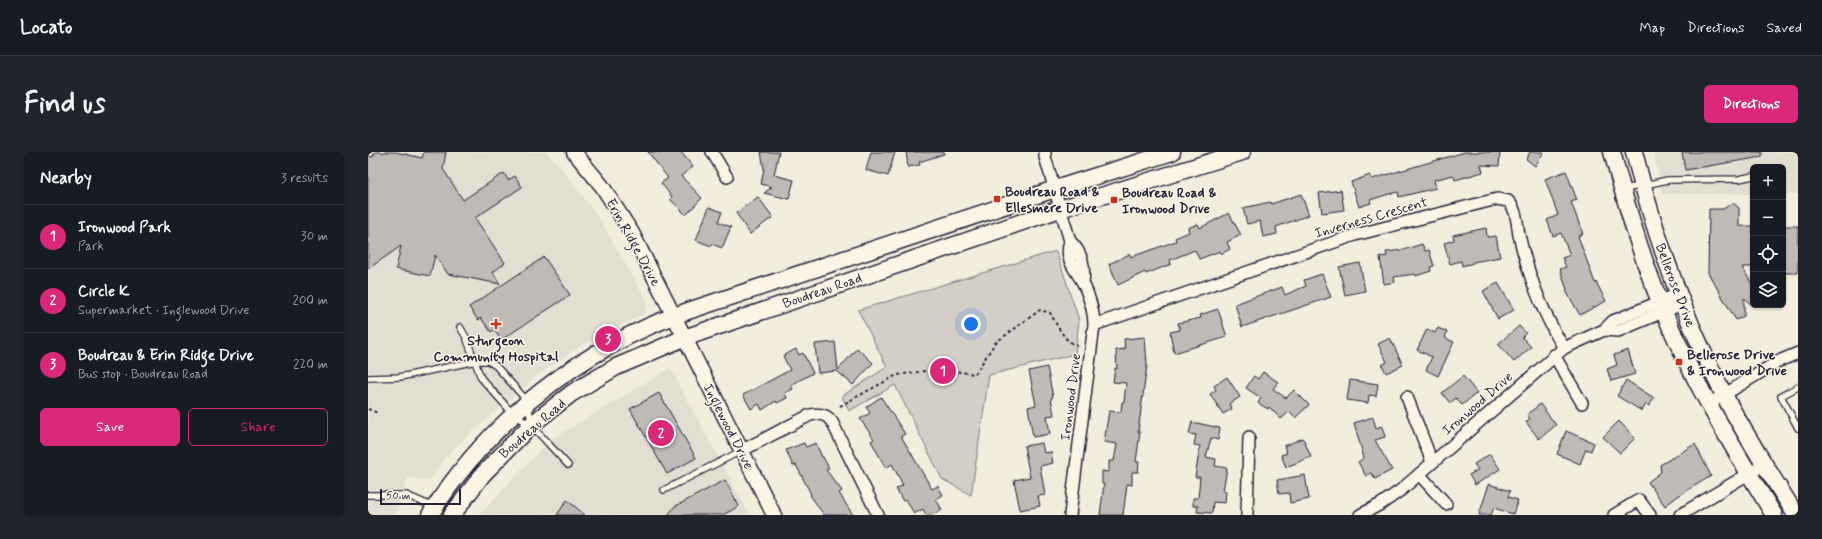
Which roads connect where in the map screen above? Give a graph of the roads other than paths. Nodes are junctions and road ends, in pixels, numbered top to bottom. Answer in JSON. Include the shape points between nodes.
{"nodes":[{"id":1,"x":574,"y":152,"type":"edge"},
{"id":2,"x":712,"y":152,"type":"edge"},
{"id":3,"x":1172,"y":152,"type":"edge"},
{"id":4,"x":1242,"y":152,"type":"edge"},
{"id":5,"x":1612,"y":152,"type":"edge"},
{"id":6,"x":1634,"y":152,"type":"edge"},
{"id":7,"x":1638,"y":152,"type":"edge"},
{"id":8,"x":1043,"y":154,"type":"edge"},
{"id":9,"x":727,"y":177,"type":"dead end"},
{"id":10,"x":1750,"y":177,"type":"edge"},
{"id":11,"x":1641,"y":181,"type":"junction"},
{"id":12,"x":1055,"y":189,"type":"junction"},
{"id":13,"x":1623,"y":190,"type":"junction"},
{"id":14,"x":1060,"y":209,"type":"junction"},
{"id":15,"x":1680,"y":299,"type":"junction"},
{"id":16,"x":1662,"y":306,"type":"junction"},
{"id":17,"x":673,"y":316,"type":"junction"},
{"id":18,"x":1094,"y":325,"type":"junction"},
{"id":19,"x":460,"y":327,"type":"dead end"},
{"id":20,"x":684,"y":338,"type":"junction"},
{"id":21,"x":1564,"y":348,"type":"junction"},
{"id":22,"x":1798,"y":353,"type":"edge"},
{"id":23,"x":1554,"y":356,"type":"junction"},
{"id":24,"x":476,"y":361,"type":"junction"},
{"id":25,"x":368,"y":378,"type":"edge"},
{"id":26,"x":1798,"y":387,"type":"edge"},
{"id":27,"x":1724,"y":394,"type":"junction"},
{"id":28,"x":1407,"y":398,"type":"dead end"},
{"id":29,"x":528,"y":402,"type":"junction"},
{"id":30,"x":1582,"y":403,"type":"dead end"},
{"id":31,"x":1709,"y":404,"type":"junction"},
{"id":32,"x":514,"y":415,"type":"junction"},
{"id":33,"x":531,"y":425,"type":"junction"},
{"id":34,"x":1798,"y":428,"type":"edge"},
{"id":35,"x":1249,"y":437,"type":"dead end"},
{"id":36,"x":741,"y":451,"type":"junction"},
{"id":37,"x":1432,"y":462,"type":"junction"},
{"id":38,"x":1765,"y":464,"type":"junction"},
{"id":39,"x":568,"y":465,"type":"dead end"},
{"id":40,"x":1419,"y":474,"type":"junction"},
{"id":41,"x":1749,"y":474,"type":"junction"},
{"id":42,"x":664,"y":490,"type":"dead end"},
{"id":43,"x":368,"y":495,"type":"edge"},
{"id":44,"x":1446,"y":504,"type":"dead end"},
{"id":45,"x":432,"y":511,"type":"edge"},
{"id":46,"x":452,"y":515,"type":"edge"},
{"id":47,"x":774,"y":515,"type":"edge"},
{"id":48,"x":878,"y":515,"type":"edge"},
{"id":49,"x":1070,"y":515,"type":"edge"},
{"id":50,"x":1247,"y":515,"type":"edge"},
{"id":51,"x":1360,"y":515,"type":"edge"},
{"id":52,"x":1614,"y":515,"type":"edge"},
{"id":53,"x":1650,"y":515,"type":"edge"},
{"id":54,"x":1680,"y":515,"type":"edge"},
{"id":55,"x":1774,"y":515,"type":"edge"},
{"id":56,"x":1796,"y":515,"type":"edge"}],
"edges":[{"from":1,"to":17,"type":"street","name":"Erin Ridge Drive","via":[[602,186],[628,228]]},
{"from":2,"to":9,"type":"street"},
{"from":3,"to":12,"type":"main road","name":"Boudreau Road"},
{"from":4,"to":14,"type":"main road","name":"Boudreau Road"},
{"from":5,"to":13,"type":"main road","name":"Bellerose Drive"},
{"from":6,"to":11,"type":"main road","name":"Bellerose Drive"},
{"from":7,"to":11,"type":"main road"},
{"from":8,"to":12,"type":"street","name":"Ironwood Drive"},
{"from":10,"to":11,"type":"lane"},
{"from":11,"to":13,"type":"lane"},
{"from":11,"to":15,"type":"main road","name":"Bellerose Drive"},
{"from":12,"to":14,"type":"street","name":"Ironwood Drive"},
{"from":12,"to":17,"type":"main road","name":"Boudreau Road"},
{"from":13,"to":16,"type":"main road","name":"Bellerose Drive","via":[[1640,247]]},
{"from":14,"to":18,"type":"street","name":"Ironwood Drive","via":[[1070,241],[1067,250],[1074,271],[1083,283]]},
{"from":14,"to":20,"type":"main road","name":"Boudreau Road"},
{"from":15,"to":16,"type":"street","name":"Ironwood Drive"},
{"from":15,"to":27,"type":"main road","name":"Bellerose Drive"},
{"from":16,"to":21,"type":"street","name":"Ironwood Drive","via":[[1613,321],[1604,330]]},
{"from":16,"to":31,"type":"main road","name":"Bellerose Drive"},
{"from":17,"to":20,"type":"street","name":"Erin Ridge Drive"},
{"from":17,"to":29,"type":"main road","name":"Boudreau Road","via":[[593,356]]},
{"from":18,"to":21,"type":"street","name":"Inverness Crescent","via":[[1355,235],[1497,199],[1508,201],[1514,210],[1534,285],[1554,333]]},
{"from":18,"to":49,"type":"street","name":"Ironwood Drive"},
{"from":19,"to":24,"type":"lane"},
{"from":20,"to":33,"type":"main road","name":"Boudreau Road","via":[[616,367],[589,382]]},
{"from":20,"to":36,"type":"street","name":"Inglewood Drive"},
{"from":21,"to":23,"type":"street","name":"Ironwood Drive"},
{"from":22,"to":27,"type":"street","via":[[1779,361]]},
{"from":23,"to":30,"type":"street"},
{"from":23,"to":37,"type":"street","name":"Ironwood Drive"},
{"from":24,"to":25,"type":"lane","via":[[400,377]]},
{"from":24,"to":29,"type":"lane","via":[[492,363]]},
{"from":24,"to":32,"type":"lane","via":[[481,378]]},
{"from":26,"to":34,"type":"lane","via":[[1781,396]]},
{"from":27,"to":31,"type":"street"},
{"from":27,"to":38,"type":"main road","name":"Bellerose Drive"},
{"from":28,"to":37,"type":"street"},
{"from":29,"to":32,"type":"main road","name":"Boudreau Road"},
{"from":29,"to":33,"type":"lane"},
{"from":31,"to":41,"type":"main road","name":"Bellerose Drive"},
{"from":32,"to":33,"type":"lane"},
{"from":32,"to":45,"type":"main road","name":"Boudreau Road","via":[[458,474]]},
{"from":33,"to":39,"type":"lane"},
{"from":33,"to":46,"type":"main road","name":"Boudreau Road","via":[[482,474]]},
{"from":35,"to":50,"type":"street"},
{"from":36,"to":42,"type":"lane"},
{"from":36,"to":47,"type":"street","name":"Inglewood Drive"},
{"from":36,"to":48,"type":"street","via":[[810,415],[827,416]]},
{"from":37,"to":40,"type":"street","name":"Ironwood Drive"},
{"from":38,"to":41,"type":"street"},
{"from":38,"to":56,"type":"main road","name":"Bellerose Drive"},
{"from":40,"to":44,"type":"street"},
{"from":40,"to":51,"type":"street","name":"Ironwood Drive","via":[[1381,504]]},
{"from":41,"to":54,"type":"street"},
{"from":41,"to":55,"type":"main road","name":"Bellerose Drive"},
{"from":43,"to":45,"type":"lane","via":[[406,495]]},
{"from":52,"to":53,"type":"street","via":[[1639,500]]}]}
